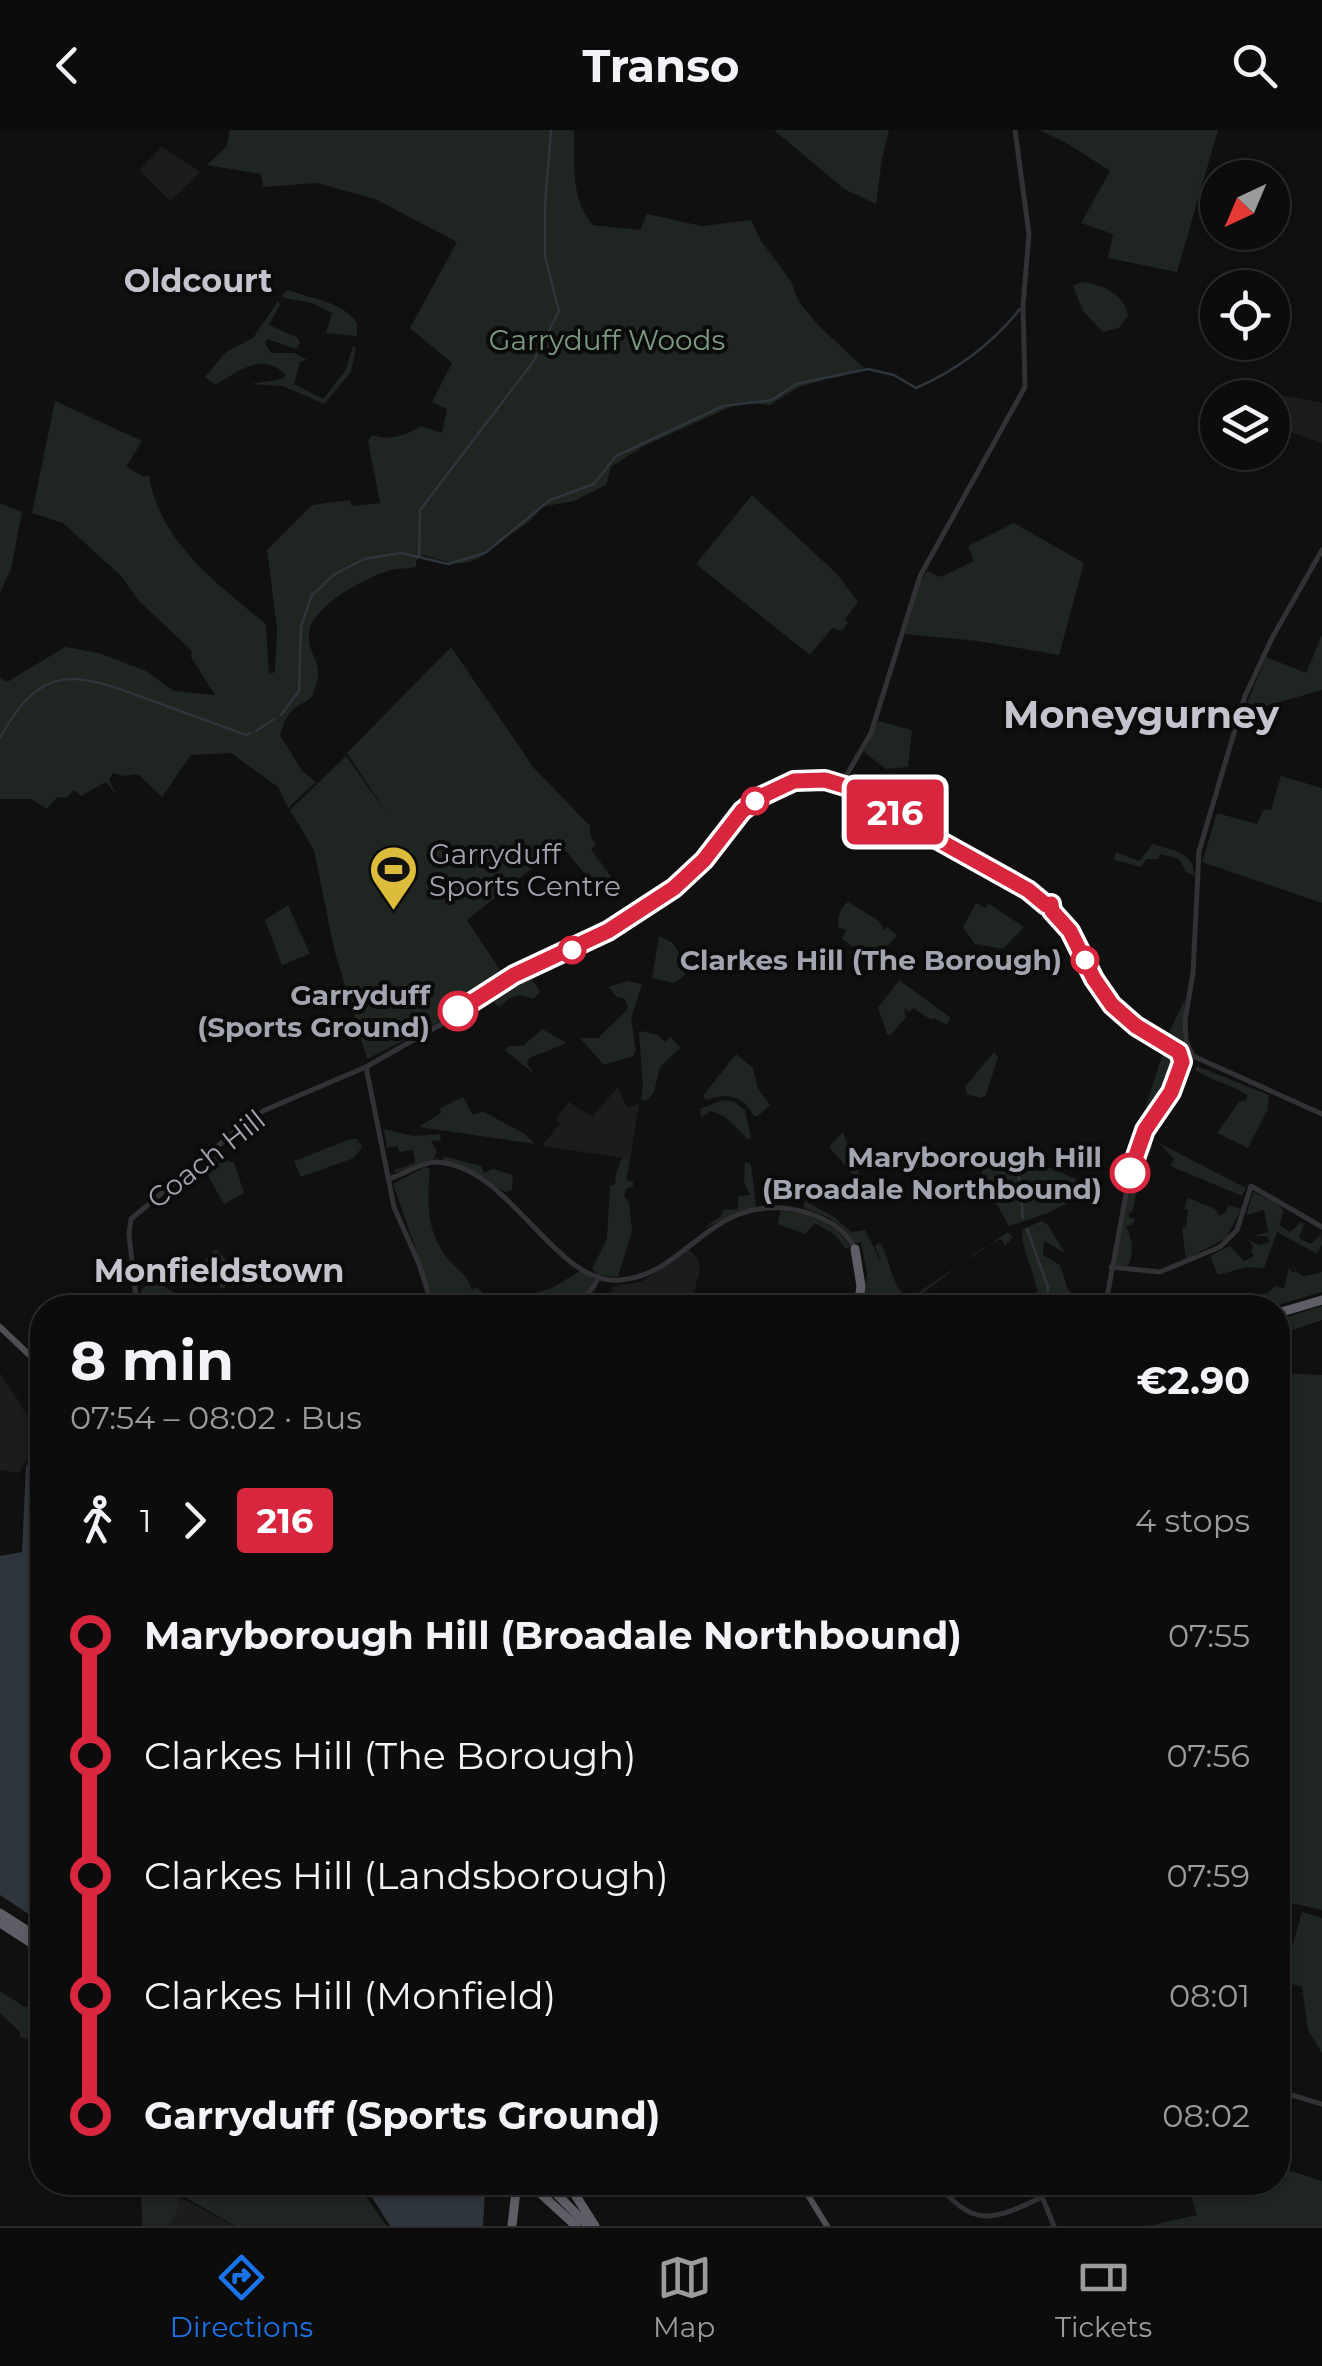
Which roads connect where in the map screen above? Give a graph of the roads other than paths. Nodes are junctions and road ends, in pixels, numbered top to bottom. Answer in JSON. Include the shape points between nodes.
{"nodes":[{"id":1,"x":1015,"y":130,"type":"edge"},
{"id":2,"x":1322,"y":550,"type":"edge"},
{"id":3,"x":842,"y":782,"type":"junction"},
{"id":4,"x":1188,"y":1048,"type":"junction"},
{"id":5,"x":1179,"y":1052,"type":"junction"},
{"id":6,"x":1193,"y":1056,"type":"junction"},
{"id":7,"x":1182,"y":1062,"type":"junction"},
{"id":8,"x":366,"y":1067,"type":"junction"},
{"id":9,"x":1322,"y":1114,"type":"edge"},
{"id":10,"x":388,"y":1179,"type":"junction"},
{"id":11,"x":1322,"y":1227,"type":"edge"},
{"id":12,"x":855,"y":1249,"type":"joint"},
{"id":13,"x":1111,"y":1267,"type":"junction"},
{"id":14,"x":598,"y":1278,"type":"junction"},
{"id":15,"x":136,"y":1295,"type":"edge"},
{"id":16,"x":429,"y":1295,"type":"edge"},
{"id":17,"x":589,"y":1295,"type":"edge"},
{"id":18,"x":860,"y":1295,"type":"edge"},
{"id":19,"x":1107,"y":1295,"type":"edge"},
{"id":20,"x":1322,"y":1300,"type":"edge"},
{"id":21,"x":1290,"y":1309,"type":"edge"},
{"id":22,"x":0,"y":1326,"type":"edge"},
{"id":23,"x":30,"y":1355,"type":"edge"},
{"id":24,"x":0,"y":1913,"type":"edge"},
{"id":25,"x":0,"y":1923,"type":"edge"},
{"id":26,"x":30,"y":1932,"type":"edge"},
{"id":27,"x":30,"y":1942,"type":"edge"},
{"id":28,"x":1290,"y":2095,"type":"edge"},
{"id":29,"x":1322,"y":2104,"type":"edge"},
{"id":30,"x":520,"y":2195,"type":"edge"},
{"id":31,"x":541,"y":2195,"type":"edge"},
{"id":32,"x":560,"y":2195,"type":"edge"},
{"id":33,"x":575,"y":2195,"type":"edge"},
{"id":34,"x":808,"y":2195,"type":"edge"},
{"id":35,"x":943,"y":2195,"type":"edge"},
{"id":36,"x":1042,"y":2197,"type":"joint"},
{"id":37,"x":515,"y":2226,"type":"edge"},
{"id":38,"x":573,"y":2226,"type":"edge"},
{"id":39,"x":592,"y":2226,"type":"edge"},
{"id":40,"x":828,"y":2226,"type":"edge"},
{"id":41,"x":1054,"y":2226,"type":"edge"}],
"edges":[{"from":1,"to":3,"type":"street","via":[[1029,234],[1026,380],[920,576],[871,733]]},
{"from":2,"to":4,"type":"street","via":[[1245,696],[1200,851]]},
{"from":3,"to":5,"type":"street","via":[[1046,905],[1070,931],[1112,1005]]},
{"from":3,"to":8,"type":"street","via":[[794,781],[760,797],[674,888],[594,938],[504,981]]},
{"from":4,"to":5,"type":"street"},
{"from":4,"to":6,"type":"street"},
{"from":5,"to":7,"type":"street"},
{"from":6,"to":7,"type":"street"},
{"from":6,"to":9,"type":"street"},
{"from":7,"to":13,"type":"street","via":[[1142,1136]]},
{"from":8,"to":10,"type":"street"},
{"from":8,"to":15,"type":"street","name":"Coach Hill","via":[[258,1114],[134,1215],[129,1234]]},
{"from":10,"to":14,"type":"street","via":[[438,1162],[471,1173]]},
{"from":10,"to":16,"type":"street"},
{"from":11,"to":13,"type":"street","via":[[1251,1186],[1226,1242],[1160,1272]]},
{"from":12,"to":14,"type":"street","via":[[838,1226],[817,1216],[761,1210],[726,1220],[643,1275]]},
{"from":12,"to":18,"type":"highway"},
{"from":13,"to":19,"type":"street"},
{"from":14,"to":17,"type":"street"},
{"from":20,"to":21,"type":"highway"},
{"from":22,"to":23,"type":"main road"},
{"from":24,"to":26,"type":"highway"},
{"from":25,"to":27,"type":"highway"},
{"from":28,"to":29,"type":"street"},
{"from":30,"to":37,"type":"highway"},
{"from":31,"to":38,"type":"highway"},
{"from":32,"to":39,"type":"highway"},
{"from":33,"to":39,"type":"highway"},
{"from":34,"to":40,"type":"main road"},
{"from":35,"to":36,"type":"street","via":[[952,2210],[979,2224]]},
{"from":36,"to":41,"type":"street"}]}
